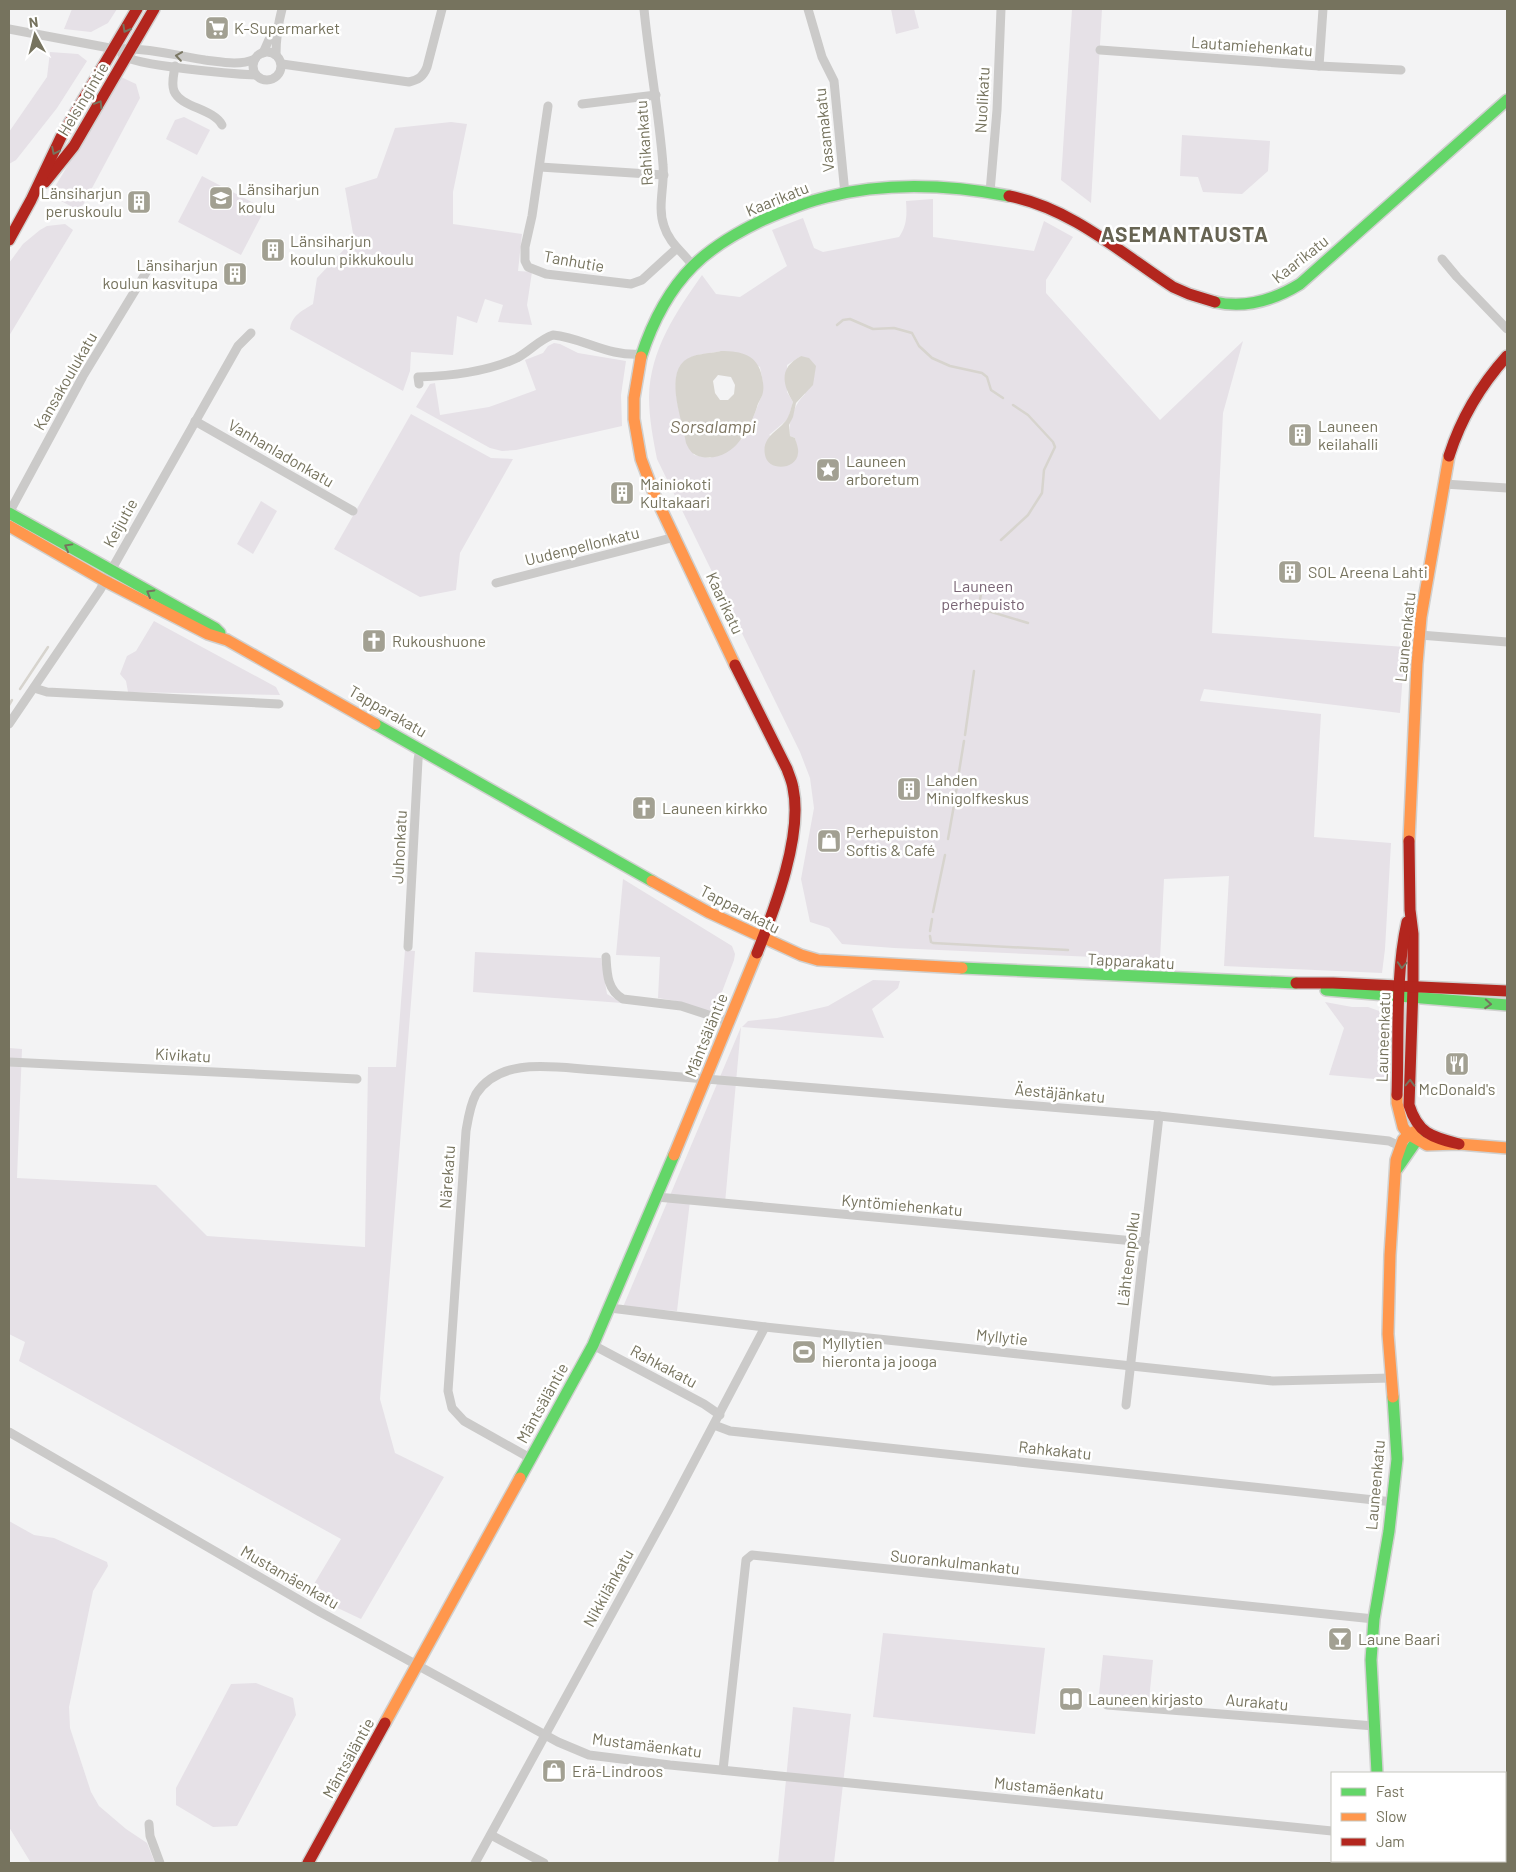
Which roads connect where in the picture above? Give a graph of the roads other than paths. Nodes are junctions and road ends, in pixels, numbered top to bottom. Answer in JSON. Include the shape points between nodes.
{"nodes":[{"id":1,"x":137,"y":9,"type":"edge"},
{"id":2,"x":154,"y":9,"type":"edge"},
{"id":3,"x":282,"y":9,"type":"edge"},
{"id":4,"x":442,"y":9,"type":"edge"},
{"id":5,"x":644,"y":9,"type":"edge"},
{"id":6,"x":808,"y":9,"type":"edge"},
{"id":7,"x":1001,"y":9,"type":"edge"},
{"id":8,"x":1323,"y":9,"type":"edge"},
{"id":9,"x":277,"y":27,"type":"junction"},
{"id":10,"x":9,"y":29,"type":"edge"},
{"id":11,"x":132,"y":48,"type":"junction"},
{"id":12,"x":115,"y":49,"type":"junction"},
{"id":13,"x":1100,"y":50,"type":"dead end"},
{"id":14,"x":263,"y":53,"type":"junction"},
{"id":15,"x":276,"y":55,"type":"junction"},
{"id":16,"x":126,"y":59,"type":"junction"},
{"id":17,"x":255,"y":59,"type":"junction"},
{"id":18,"x":282,"y":64,"type":"junction"},
{"id":19,"x":175,"y":66,"type":"junction"},
{"id":20,"x":1319,"y":66,"type":"junction"},
{"id":21,"x":1401,"y":70,"type":"dead end"},
{"id":22,"x":256,"y":75,"type":"junction"},
{"id":23,"x":656,"y":95,"type":"junction"},
{"id":24,"x":1507,"y":100,"type":"edge"},
{"id":25,"x":582,"y":104,"type":"dead end"},
{"id":26,"x":548,"y":106,"type":"dead end"},
{"id":27,"x":222,"y":125,"type":"dead end"},
{"id":28,"x":540,"y":167,"type":"junction"},
{"id":29,"x":664,"y":175,"type":"junction"},
{"id":30,"x":990,"y":192,"type":"junction"},
{"id":31,"x":845,"y":194,"type":"junction"},
{"id":32,"x":31,"y":200,"type":"junction"},
{"id":33,"x":9,"y":240,"type":"edge"},
{"id":34,"x":676,"y":249,"type":"junction"},
{"id":35,"x":1442,"y":259,"type":"dead end"},
{"id":36,"x":150,"y":266,"type":"dead end"},
{"id":37,"x":693,"y":266,"type":"junction"},
{"id":38,"x":1507,"y":329,"type":"edge"},
{"id":39,"x":251,"y":333,"type":"dead end"},
{"id":40,"x":642,"y":354,"type":"junction"},
{"id":41,"x":1507,"y":356,"type":"edge"},
{"id":42,"x":419,"y":384,"type":"dead end"},
{"id":43,"x":195,"y":421,"type":"junction"},
{"id":44,"x":1444,"y":484,"type":"junction"},
{"id":45,"x":1507,"y":488,"type":"edge"},
{"id":46,"x":353,"y":511,"type":"dead end"},
{"id":47,"x":9,"y":513,"type":"edge"},
{"id":48,"x":9,"y":526,"type":"edge"},
{"id":49,"x":675,"y":537,"type":"junction"},
{"id":50,"x":108,"y":576,"type":"junction"},
{"id":51,"x":496,"y":583,"type":"dead end"},
{"id":52,"x":1420,"y":636,"type":"junction"},
{"id":53,"x":1507,"y":642,"type":"edge"},
{"id":54,"x":34,"y":688,"type":"junction"},
{"id":55,"x":279,"y":704,"type":"dead end"},
{"id":56,"x":9,"y":724,"type":"edge"},
{"id":57,"x":420,"y":749,"type":"junction"},
{"id":58,"x":1410,"y":910,"type":"junction"},
{"id":59,"x":763,"y":939,"type":"junction"},
{"id":60,"x":408,"y":947,"type":"dead end"},
{"id":61,"x":606,"y":957,"type":"dead end"},
{"id":62,"x":1400,"y":991,"type":"junction"},
{"id":63,"x":1507,"y":991,"type":"edge"},
{"id":64,"x":1413,"y":992,"type":"junction"},
{"id":65,"x":1507,"y":1005,"type":"edge"},
{"id":66,"x":730,"y":1022,"type":"junction"},
{"id":67,"x":9,"y":1062,"type":"edge"},
{"id":68,"x":357,"y":1079,"type":"dead end"},
{"id":69,"x":706,"y":1080,"type":"junction"},
{"id":70,"x":1159,"y":1116,"type":"junction"},
{"id":71,"x":1415,"y":1134,"type":"junction"},
{"id":72,"x":1405,"y":1148,"type":"junction"},
{"id":73,"x":1507,"y":1148,"type":"edge"},
{"id":74,"x":657,"y":1197,"type":"junction"},
{"id":75,"x":1145,"y":1242,"type":"junction"},
{"id":76,"x":610,"y":1308,"type":"junction"},
{"id":77,"x":765,"y":1327,"type":"junction"},
{"id":78,"x":593,"y":1346,"type":"junction"},
{"id":79,"x":1130,"y":1366,"type":"junction"},
{"id":80,"x":1391,"y":1378,"type":"junction"},
{"id":81,"x":1126,"y":1405,"type":"dead end"},
{"id":82,"x":720,"y":1415,"type":"junction"},
{"id":83,"x":714,"y":1425,"type":"junction"},
{"id":84,"x":9,"y":1432,"type":"edge"},
{"id":85,"x":530,"y":1458,"type":"junction"},
{"id":86,"x":1392,"y":1502,"type":"junction"},
{"id":87,"x":1374,"y":1619,"type":"junction"},
{"id":88,"x":418,"y":1665,"type":"junction"},
{"id":89,"x":1107,"y":1705,"type":"dead end"},
{"id":90,"x":1374,"y":1726,"type":"junction"},
{"id":91,"x":545,"y":1735,"type":"junction"},
{"id":92,"x":723,"y":1770,"type":"junction"},
{"id":93,"x":1377,"y":1772,"type":"edge"},
{"id":94,"x":148,"y":1824,"type":"dead end"},
{"id":95,"x":1331,"y":1831,"type":"edge"},
{"id":96,"x":491,"y":1835,"type":"junction"},
{"id":97,"x":160,"y":1863,"type":"edge"},
{"id":98,"x":308,"y":1863,"type":"edge"},
{"id":99,"x":476,"y":1863,"type":"edge"},
{"id":100,"x":544,"y":1863,"type":"edge"}],
"edges":[{"from":1,"to":12,"type":"street","name":"Helsingintie","one_way":true},
{"from":2,"to":11,"type":"street","name":"Helsingintie"},
{"from":3,"to":9,"type":"street"},
{"from":4,"to":18,"type":"street","via":[[426,71],[417,80],[409,82]]},
{"from":5,"to":23,"type":"street","name":"Rahikankatu"},
{"from":6,"to":31,"type":"street","name":"Vasamakatu","via":[[822,57],[834,82]]},
{"from":7,"to":30,"type":"street","name":"Nuolikatu"},
{"from":8,"to":20,"type":"street"},
{"from":9,"to":14,"type":"street"},
{"from":9,"to":15,"type":"street"},
{"from":10,"to":12,"type":"street"},
{"from":11,"to":12,"type":"street"},
{"from":11,"to":16,"type":"street","name":"Helsingintie"},
{"from":17,"to":11,"type":"street","one_way":true,"via":[[227,63]]},
{"from":12,"to":16,"type":"street"},
{"from":12,"to":32,"type":"street","name":"Helsingintie","one_way":true,"via":[[61,137]]},
{"from":13,"to":20,"type":"street","name":"Lautamiehenkatu"},
{"from":14,"to":15,"type":"street"},
{"from":14,"to":17,"type":"street"},
{"from":15,"to":18,"type":"street"},
{"from":16,"to":19,"type":"street"},
{"from":32,"to":16,"type":"street","name":"Helsingintie","one_way":true,"via":[[74,146]]},
{"from":17,"to":22,"type":"street"},
{"from":18,"to":22,"type":"street","via":[[280,74],[271,80]]},
{"from":19,"to":22,"type":"street"},
{"from":19,"to":27,"type":"street","via":[[174,91]]},
{"from":20,"to":21,"type":"street","name":"Lautamiehenkatu"},
{"from":23,"to":25,"type":"street"},
{"from":23,"to":29,"type":"street","name":"Rahikankatu"},
{"from":24,"to":30,"type":"street","name":"Kaarikatu","via":[[1300,284],[1279,296],[1255,303],[1218,304],[1186,294],[1072,218],[1045,206]]},
{"from":26,"to":28,"type":"street","name":"Tanhutie"},
{"from":28,"to":29,"type":"street"},
{"from":28,"to":34,"type":"street","name":"Tanhutie","via":[[525,247],[528,267],[546,274],[631,284],[642,280]]},
{"from":29,"to":34,"type":"street","name":"Rahikankatu","via":[[663,225]]},
{"from":30,"to":31,"type":"street","name":"Kaarikatu","via":[[922,188]]},
{"from":31,"to":37,"type":"street","name":"Kaarikatu","via":[[789,209],[750,227]]},
{"from":32,"to":33,"type":"street","name":"Helsingintie"},
{"from":34,"to":37,"type":"street","name":"Rahikankatu"},
{"from":35,"to":38,"type":"street"},
{"from":36,"to":47,"type":"street","name":"Kansakoulukatu","via":[[83,376]]},
{"from":37,"to":40,"type":"street","name":"Kaarikatu","via":[[668,297]]},
{"from":39,"to":43,"type":"street","name":"Keijutie","via":[[238,346]]},
{"from":40,"to":42,"type":"street","via":[[610,351],[553,335],[500,365],[445,376],[418,377]]},
{"from":40,"to":49,"type":"street","name":"Kaarikatu","via":[[634,392],[636,435],[646,478]]},
{"from":41,"to":44,"type":"street","name":"Launeenkatu","via":[[1490,374],[1463,417],[1454,438]]},
{"from":43,"to":46,"type":"street","name":"Vanhanladonkatu"},
{"from":43,"to":50,"type":"street","name":"Keijutie"},
{"from":44,"to":45,"type":"street"},
{"from":44,"to":52,"type":"street","name":"Launeenkatu"},
{"from":50,"to":47,"type":"street","name":"Tapparakatu","one_way":true},
{"from":48,"to":50,"type":"street","name":"Tapparakatu"},
{"from":49,"to":51,"type":"street","name":"Uudenpellonkatu"},
{"from":49,"to":59,"type":"street","name":"Kaarikatu","via":[[793,787],[794,836]]},
{"from":50,"to":54,"type":"street","name":"Keijutie"},
{"from":50,"to":57,"type":"street","name":"Tapparakatu"},
{"from":52,"to":53,"type":"street"},
{"from":52,"to":58,"type":"street","name":"Launeenkatu","via":[[1409,832]]},
{"from":54,"to":55,"type":"street","via":[[47,692]]},
{"from":54,"to":56,"type":"street","name":"Keijutie"},
{"from":57,"to":59,"type":"street","name":"Tapparakatu","via":[[604,855]]},
{"from":57,"to":60,"type":"street","name":"Juhonkatu"},
{"from":58,"to":62,"type":"street","name":"Launeenkatu","one_way":true,"via":[[1404,935]]},
{"from":58,"to":64,"type":"street","name":"Launeenkatu"},
{"from":59,"to":62,"type":"street","name":"Tapparakatu","via":[[818,960],[1333,983]]},
{"from":59,"to":66,"type":"street","name":"Mäntsäläntie"},
{"from":61,"to":66,"type":"street","via":[[611,989],[623,999],[682,1006]]},
{"from":62,"to":64,"type":"street","name":"Tapparakatu"},
{"from":62,"to":71,"type":"street","name":"Launeenkatu","via":[[1397,1103],[1401,1123]]},
{"from":63,"to":64,"type":"street"},
{"from":64,"to":65,"type":"street","one_way":true},
{"from":71,"to":64,"type":"street","name":"Launeenkatu","one_way":true,"via":[[1409,1105]]},
{"from":66,"to":69,"type":"street","name":"Mäntsäläntie"},
{"from":67,"to":68,"type":"street","name":"Kivikatu"},
{"from":69,"to":70,"type":"street","name":"Äestäjänkatu"},
{"from":69,"to":74,"type":"street","name":"Mäntsäläntie"},
{"from":69,"to":85,"type":"street","name":"Närekatu","via":[[526,1067],[503,1072],[476,1094],[466,1131],[447,1381],[449,1400],[464,1421]]},
{"from":70,"to":72,"type":"street","name":"Äestäjänkatu","via":[[1389,1141]]},
{"from":70,"to":75,"type":"street","name":"Lähteenpolku"},
{"from":71,"to":72,"type":"street","name":"Launeenkatu"},
{"from":71,"to":73,"type":"street","via":[[1459,1144]]},
{"from":72,"to":80,"type":"street","name":"Launeenkatu","via":[[1396,1160],[1388,1334]]},
{"from":74,"to":75,"type":"street","name":"Kyntömiehenkatu"},
{"from":74,"to":76,"type":"street","name":"Mäntsäläntie"},
{"from":75,"to":79,"type":"street","name":"Lähteenpolku"},
{"from":76,"to":77,"type":"street","name":"Myllytie"},
{"from":76,"to":78,"type":"street","name":"Mäntsäläntie"},
{"from":77,"to":79,"type":"street","name":"Myllytie"},
{"from":77,"to":82,"type":"street","name":"Nikkilänkatu"},
{"from":78,"to":82,"type":"street","name":"Rahkakatu"},
{"from":78,"to":85,"type":"street","name":"Mäntsäläntie"},
{"from":79,"to":80,"type":"street","name":"Myllytie","via":[[1273,1381]]},
{"from":79,"to":81,"type":"street","name":"Lähteenpolku"},
{"from":80,"to":86,"type":"street","name":"Launeenkatu","via":[[1396,1459]]},
{"from":82,"to":83,"type":"street","name":"Nikkilänkatu"},
{"from":83,"to":86,"type":"street","name":"Rahkakatu","via":[[730,1431]]},
{"from":83,"to":91,"type":"street","name":"Nikkilänkatu"},
{"from":84,"to":88,"type":"street","name":"Mustamäenkatu"},
{"from":85,"to":88,"type":"street","name":"Mäntsäläntie"},
{"from":86,"to":87,"type":"street","name":"Launeenkatu"},
{"from":87,"to":90,"type":"street","name":"Launeenkatu","via":[[1371,1660]]},
{"from":87,"to":92,"type":"street","name":"Suorankulmankatu","via":[[752,1555],[746,1560]]},
{"from":88,"to":91,"type":"street","name":"Mustamäenkatu"},
{"from":88,"to":98,"type":"street","name":"Mäntsäläntie"},
{"from":89,"to":90,"type":"street","name":"Aurakatu"},
{"from":90,"to":93,"type":"street","name":"Launeenkatu"},
{"from":91,"to":92,"type":"street","name":"Mustamäenkatu","via":[[589,1755]]},
{"from":91,"to":96,"type":"street","name":"Nikkilänkatu"},
{"from":92,"to":95,"type":"street","name":"Mustamäenkatu"},
{"from":94,"to":97,"type":"street"},
{"from":96,"to":99,"type":"street","name":"Nikkilänkatu"},
{"from":96,"to":100,"type":"street"}]}
